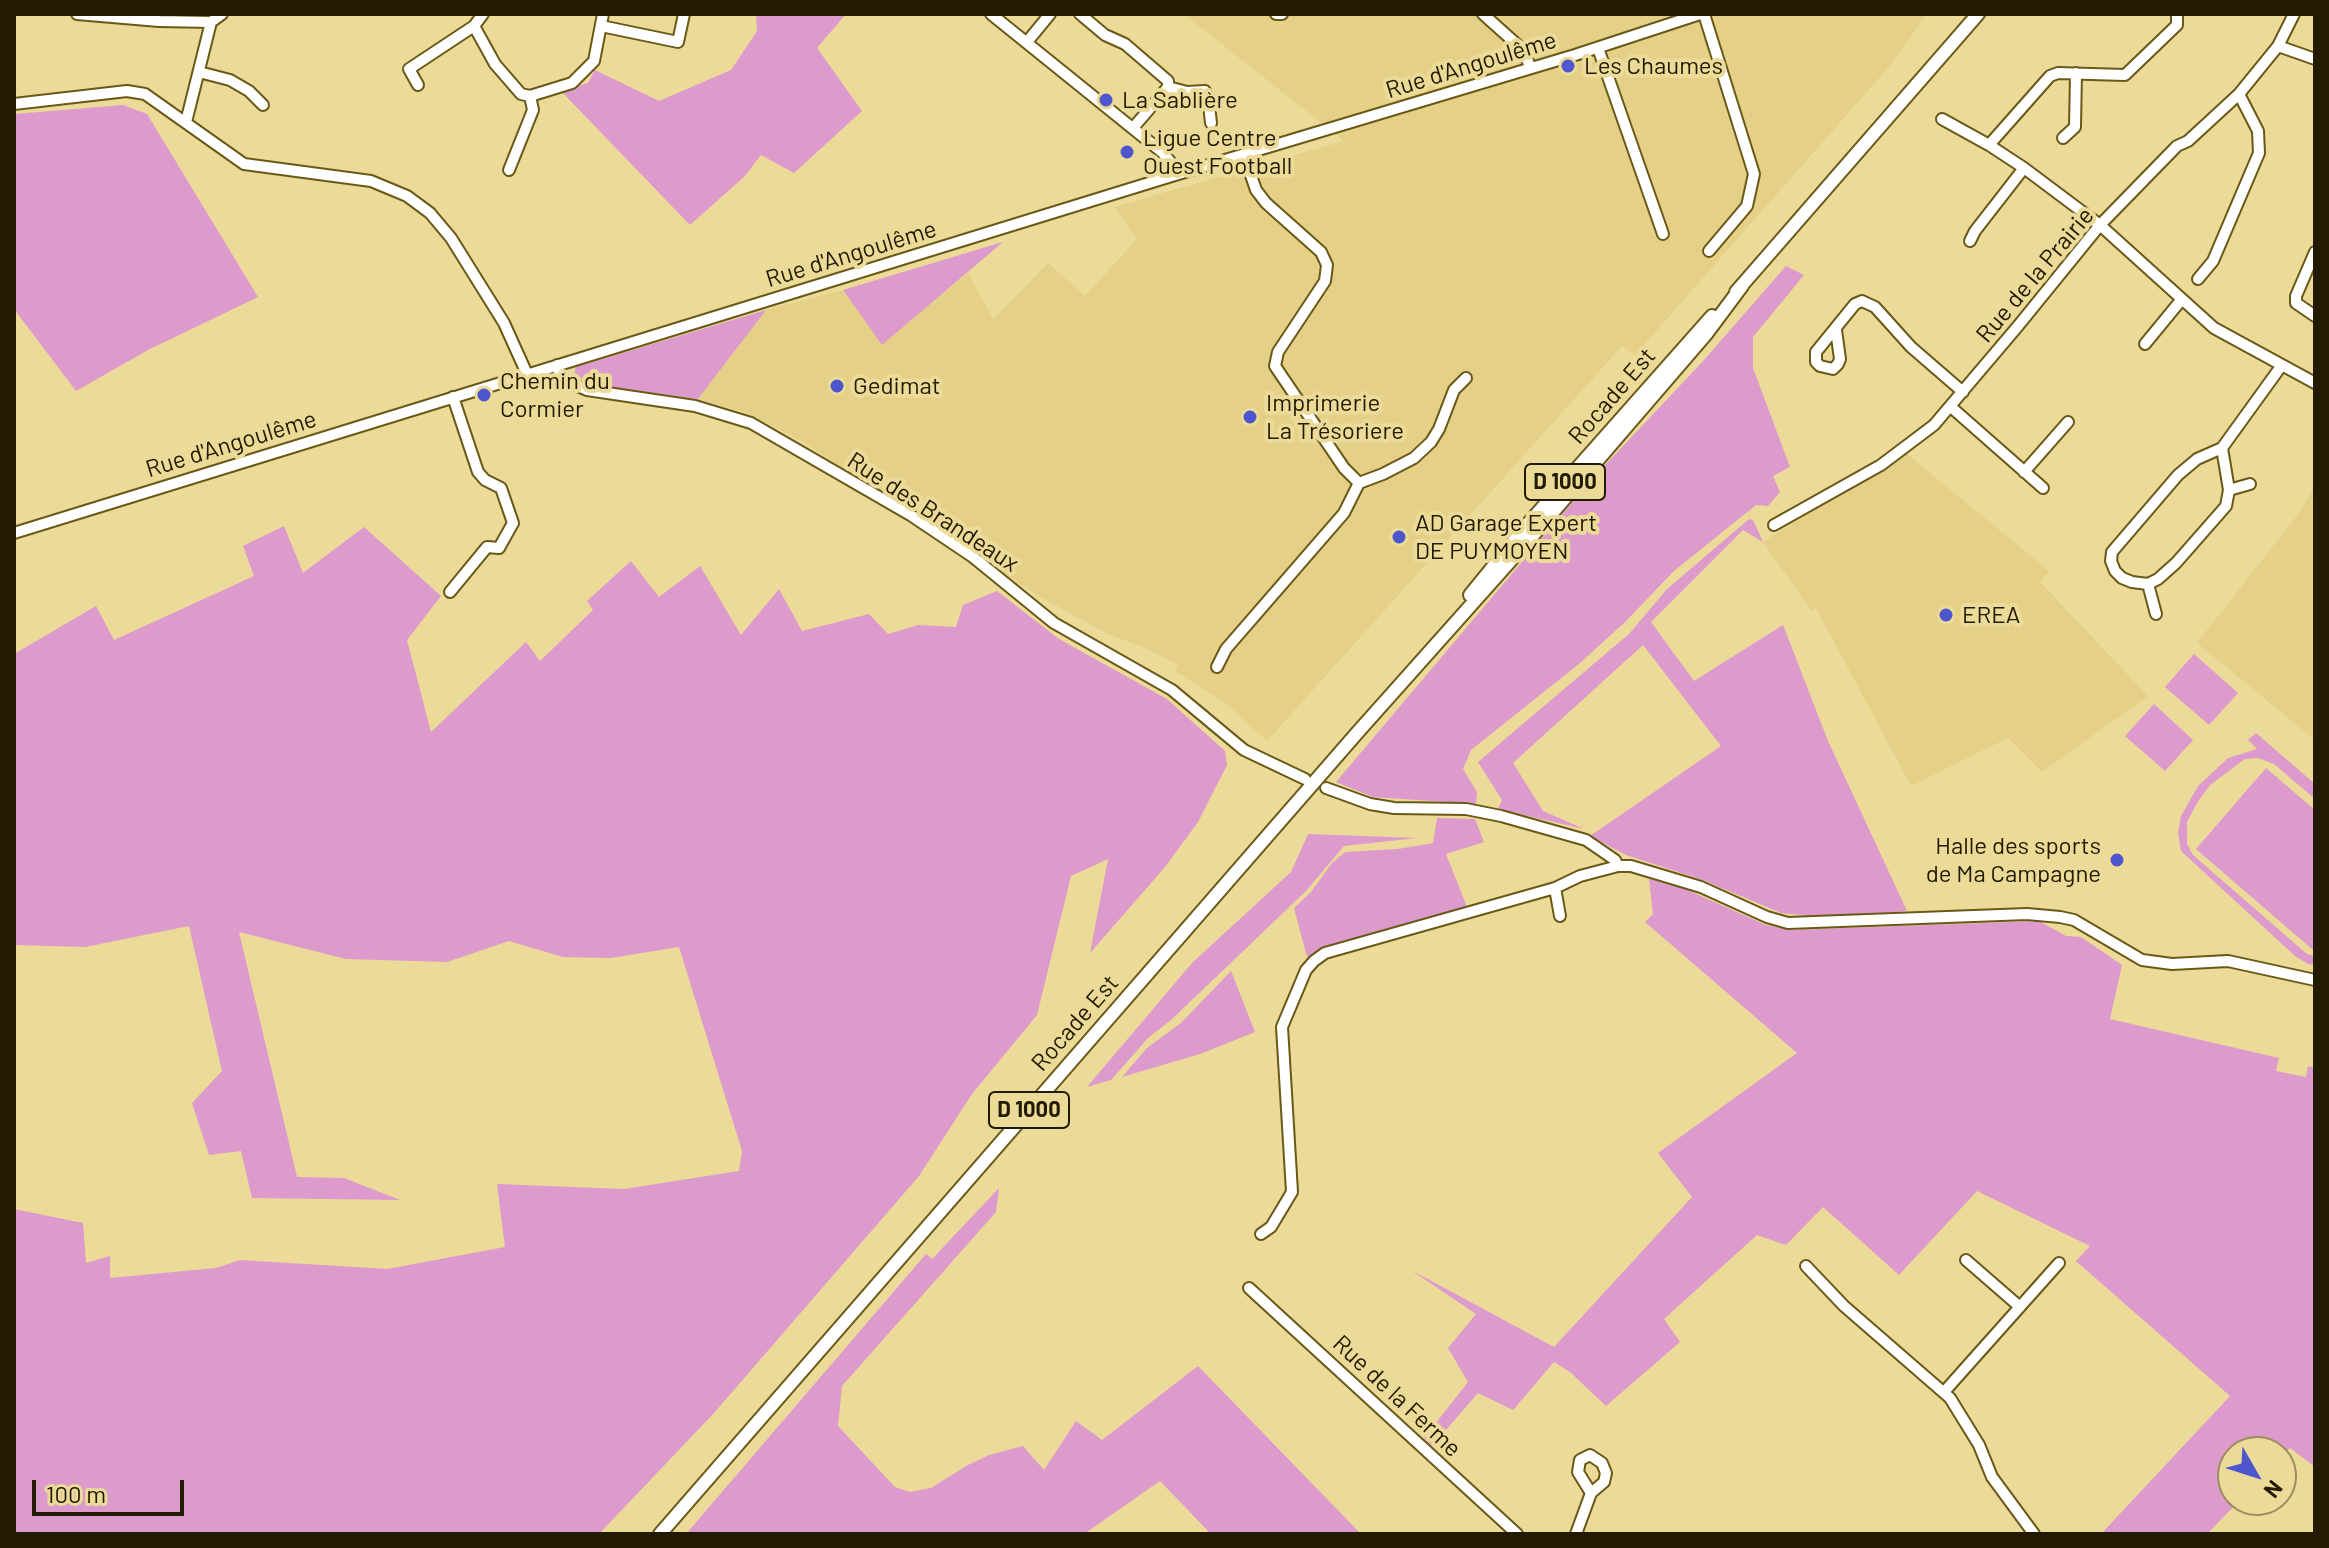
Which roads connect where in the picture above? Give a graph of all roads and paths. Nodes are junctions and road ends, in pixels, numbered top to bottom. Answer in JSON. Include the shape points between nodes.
{"nodes":[{"id":1,"x":77,"y":14,"type":"edge"},
{"id":2,"x":222,"y":14,"type":"edge"},
{"id":3,"x":483,"y":14,"type":"edge"},
{"id":4,"x":603,"y":14,"type":"edge"},
{"id":5,"x":684,"y":14,"type":"edge"},
{"id":6,"x":991,"y":14,"type":"edge"},
{"id":7,"x":1050,"y":14,"type":"edge"},
{"id":8,"x":1080,"y":14,"type":"edge"},
{"id":9,"x":1276,"y":14,"type":"edge"},
{"id":10,"x":1282,"y":14,"type":"edge"},
{"id":11,"x":1483,"y":14,"type":"edge"},
{"id":12,"x":1702,"y":14,"type":"edge"},
{"id":13,"x":1978,"y":14,"type":"edge"},
{"id":14,"x":2177,"y":14,"type":"edge"},
{"id":15,"x":2294,"y":14,"type":"edge"},
{"id":16,"x":191,"y":17,"type":"edge"},
{"id":17,"x":211,"y":22,"type":"junction"},
{"id":18,"x":474,"y":26,"type":"junction"},
{"id":19,"x":601,"y":26,"type":"junction"},
{"id":20,"x":1027,"y":42,"type":"junction"},
{"id":21,"x":2278,"y":46,"type":"junction"},
{"id":22,"x":1598,"y":48,"type":"junction"},
{"id":23,"x":2315,"y":59,"type":"edge"},
{"id":24,"x":1531,"y":68,"type":"junction"},
{"id":25,"x":199,"y":72,"type":"junction"},
{"id":26,"x":2076,"y":73,"type":"junction"},
{"id":27,"x":418,"y":85,"type":"dead end"},
{"id":28,"x":1168,"y":87,"type":"junction"},
{"id":29,"x":2239,"y":94,"type":"junction"},
{"id":30,"x":530,"y":96,"type":"junction"},
{"id":31,"x":14,"y":104,"type":"edge"},
{"id":32,"x":263,"y":105,"type":"dead end"},
{"id":33,"x":1942,"y":119,"type":"dead end"},
{"id":34,"x":186,"y":122,"type":"junction"},
{"id":35,"x":1211,"y":123,"type":"dead end"},
{"id":36,"x":1133,"y":128,"type":"junction"},
{"id":37,"x":2063,"y":138,"type":"dead end"},
{"id":38,"x":1989,"y":145,"type":"junction"},
{"id":39,"x":1244,"y":155,"type":"junction"},
{"id":40,"x":2024,"y":168,"type":"junction"},
{"id":41,"x":509,"y":170,"type":"dead end"},
{"id":42,"x":1175,"y":175,"type":"junction"},
{"id":43,"x":2100,"y":225,"type":"junction"},
{"id":44,"x":1663,"y":234,"type":"dead end"},
{"id":45,"x":1970,"y":241,"type":"dead end"},
{"id":46,"x":1709,"y":251,"type":"dead end"},
{"id":47,"x":2315,"y":252,"type":"edge"},
{"id":48,"x":2198,"y":279,"type":"dead end"},
{"id":49,"x":2182,"y":299,"type":"junction"},
{"id":50,"x":2315,"y":316,"type":"edge"},
{"id":51,"x":1836,"y":330,"type":"dead end"},
{"id":52,"x":2145,"y":344,"type":"dead end"},
{"id":53,"x":557,"y":365,"type":"junction"},
{"id":54,"x":2282,"y":365,"type":"junction"},
{"id":55,"x":527,"y":374,"type":"junction"},
{"id":56,"x":1466,"y":378,"type":"dead end"},
{"id":57,"x":2315,"y":383,"type":"edge"},
{"id":58,"x":1963,"y":392,"type":"junction"},
{"id":59,"x":453,"y":397,"type":"junction"},
{"id":60,"x":1951,"y":407,"type":"junction"},
{"id":61,"x":2068,"y":422,"type":"dead end"},
{"id":62,"x":2222,"y":448,"type":"junction"},
{"id":63,"x":2024,"y":472,"type":"junction"},
{"id":64,"x":1359,"y":483,"type":"junction"},
{"id":65,"x":2250,"y":484,"type":"dead end"},
{"id":66,"x":2043,"y":488,"type":"dead end"},
{"id":67,"x":2229,"y":490,"type":"junction"},
{"id":68,"x":1774,"y":525,"type":"dead end"},
{"id":69,"x":14,"y":533,"type":"edge"},
{"id":70,"x":2148,"y":584,"type":"junction"},
{"id":71,"x":450,"y":592,"type":"dead end"},
{"id":72,"x":2156,"y":614,"type":"dead end"},
{"id":73,"x":1217,"y":667,"type":"dead end"},
{"id":74,"x":1305,"y":779,"type":"dead end"},
{"id":75,"x":1326,"y":788,"type":"dead end"},
{"id":76,"x":1618,"y":866,"type":"junction"},
{"id":77,"x":1555,"y":888,"type":"junction"},
{"id":78,"x":1560,"y":916,"type":"dead end"},
{"id":79,"x":2315,"y":980,"type":"edge"},
{"id":80,"x":1261,"y":1234,"type":"dead end"},
{"id":81,"x":1966,"y":1260,"type":"dead end"},
{"id":82,"x":2059,"y":1263,"type":"dead end"},
{"id":83,"x":1806,"y":1266,"type":"dead end"},
{"id":84,"x":1249,"y":1288,"type":"dead end"},
{"id":85,"x":2020,"y":1307,"type":"junction"},
{"id":86,"x":1944,"y":1392,"type":"junction"},
{"id":87,"x":1591,"y":1493,"type":"dead end"},
{"id":88,"x":660,"y":1534,"type":"edge"},
{"id":89,"x":1517,"y":1534,"type":"edge"},
{"id":90,"x":1576,"y":1534,"type":"edge"},
{"id":91,"x":2034,"y":1534,"type":"edge"}],
"edges":[{"from":1,"to":16,"type":"street","via":[[159,21]]},
{"from":2,"to":17,"type":"street"},
{"from":3,"to":18,"type":"street"},
{"from":4,"to":19,"type":"street"},
{"from":5,"to":19,"type":"street","via":[[678,42]]},
{"from":6,"to":20,"type":"street"},
{"from":7,"to":20,"type":"street"},
{"from":8,"to":28,"type":"street","via":[[1125,44],[1168,81]]},
{"from":9,"to":10,"type":"street"},
{"from":11,"to":24,"type":"street","via":[[1522,49]]},
{"from":12,"to":22,"type":"street","name":"Rue d'Angoulême"},
{"from":12,"to":46,"type":"street","via":[[1754,174],[1747,206]]},
{"from":13,"to":88,"type":"main road","name":"Rocade Est","number":"D 1000","via":[[1536,515],[1398,686]]},
{"from":14,"to":26,"type":"street","via":[[2177,25],[2125,75]]},
{"from":15,"to":21,"type":"street","name":"Rue de la Prairie"},
{"from":16,"to":17,"type":"street"},
{"from":17,"to":25,"type":"street"},
{"from":18,"to":27,"type":"street","via":[[409,69]]},
{"from":18,"to":30,"type":"street","via":[[495,64],[521,94]]},
{"from":19,"to":30,"type":"street","via":[[594,61],[572,83]]},
{"from":20,"to":36,"type":"street"},
{"from":21,"to":23,"type":"street"},
{"from":21,"to":29,"type":"street","name":"Rue de la Prairie"},
{"from":22,"to":24,"type":"street","name":"Rue d'Angoulême"},
{"from":22,"to":44,"type":"street"},
{"from":24,"to":39,"type":"street","name":"Rue d'Angoulême"},
{"from":25,"to":32,"type":"street","via":[[230,80]]},
{"from":25,"to":34,"type":"street"},
{"from":26,"to":37,"type":"street","via":[[2075,127]]},
{"from":26,"to":38,"type":"street","via":[[2050,76]]},
{"from":28,"to":35,"type":"street","via":[[1207,93]]},
{"from":28,"to":36,"type":"street"},
{"from":29,"to":43,"type":"street","name":"Rue de la Prairie","via":[[2177,146]]},
{"from":29,"to":48,"type":"street","via":[[2258,131],[2259,153],[2213,261]]},
{"from":30,"to":41,"type":"street","via":[[533,110]]},
{"from":31,"to":34,"type":"street","via":[[127,91],[145,94]]},
{"from":33,"to":38,"type":"street"},
{"from":34,"to":55,"type":"street","via":[[244,164],[371,181],[407,196],[451,238],[504,323]]},
{"from":36,"to":42,"type":"street","via":[[1162,152]]},
{"from":38,"to":40,"type":"street"},
{"from":39,"to":42,"type":"street","name":"Rue d'Angoulême"},
{"from":39,"to":64,"type":"street","via":[[1256,190],[1321,252],[1327,265],[1325,281],[1278,352],[1275,366]]},
{"from":40,"to":43,"type":"street"},
{"from":40,"to":45,"type":"street"},
{"from":42,"to":53,"type":"street","name":"Rue d'Angoulême"},
{"from":43,"to":49,"type":"street"},
{"from":43,"to":58,"type":"street","name":"Rue de la Prairie"},
{"from":47,"to":50,"type":"street","via":[[2296,296],[2296,303]]},
{"from":49,"to":52,"type":"street"},
{"from":49,"to":54,"type":"street","via":[[2214,328]]},
{"from":51,"to":58,"type":"street","via":[[1855,304],[1868,303]]},
{"from":53,"to":55,"type":"street","name":"Rue d'Angoulême"},
{"from":53,"to":74,"type":"street","name":"Rue des Brandeaux","via":[[561,379],[587,390],[695,406],[763,430],[943,536],[1054,623],[1172,690],[1244,750]]},
{"from":54,"to":57,"type":"street"},
{"from":54,"to":62,"type":"street"},
{"from":55,"to":59,"type":"street","name":"Rue d'Angoulême"},
{"from":56,"to":64,"type":"street","via":[[1454,390],[1439,429],[1423,450]]},
{"from":58,"to":60,"type":"street","name":"Rue de la Prairie"},
{"from":59,"to":69,"type":"street","name":"Rue d'Angoulême"},
{"from":59,"to":71,"type":"street","via":[[478,472],[501,488],[513,523],[499,548],[487,547]]},
{"from":60,"to":63,"type":"street"},
{"from":60,"to":68,"type":"street","name":"Rue de la Prairie","via":[[1881,465]]},
{"from":61,"to":63,"type":"street"},
{"from":62,"to":67,"type":"street"},
{"from":62,"to":70,"type":"street","via":[[2178,475],[2112,552],[2111,561],[2122,578]]},
{"from":63,"to":66,"type":"street"},
{"from":64,"to":73,"type":"street","via":[[1344,513],[1226,649]]},
{"from":65,"to":67,"type":"street"},
{"from":67,"to":70,"type":"street","via":[[2226,506],[2176,563]]},
{"from":70,"to":72,"type":"street"},
{"from":75,"to":76,"type":"street","via":[[1394,808],[1466,809],[1501,816],[1586,840]]},
{"from":76,"to":77,"type":"street"},
{"from":76,"to":79,"type":"street","via":[[1701,887],[1788,923],[2060,917],[2142,960],[2228,961]]},
{"from":77,"to":78,"type":"street"},
{"from":77,"to":80,"type":"street","via":[[1325,953],[1306,970],[1282,1027],[1292,1192]]},
{"from":81,"to":85,"type":"street"},
{"from":82,"to":85,"type":"street"},
{"from":83,"to":86,"type":"street"},
{"from":84,"to":89,"type":"street","name":"Rue de la Ferme"},
{"from":85,"to":86,"type":"street"},
{"from":86,"to":91,"type":"street","via":[[1979,1445],[1992,1477]]},
{"from":87,"to":90,"type":"street"}]}
